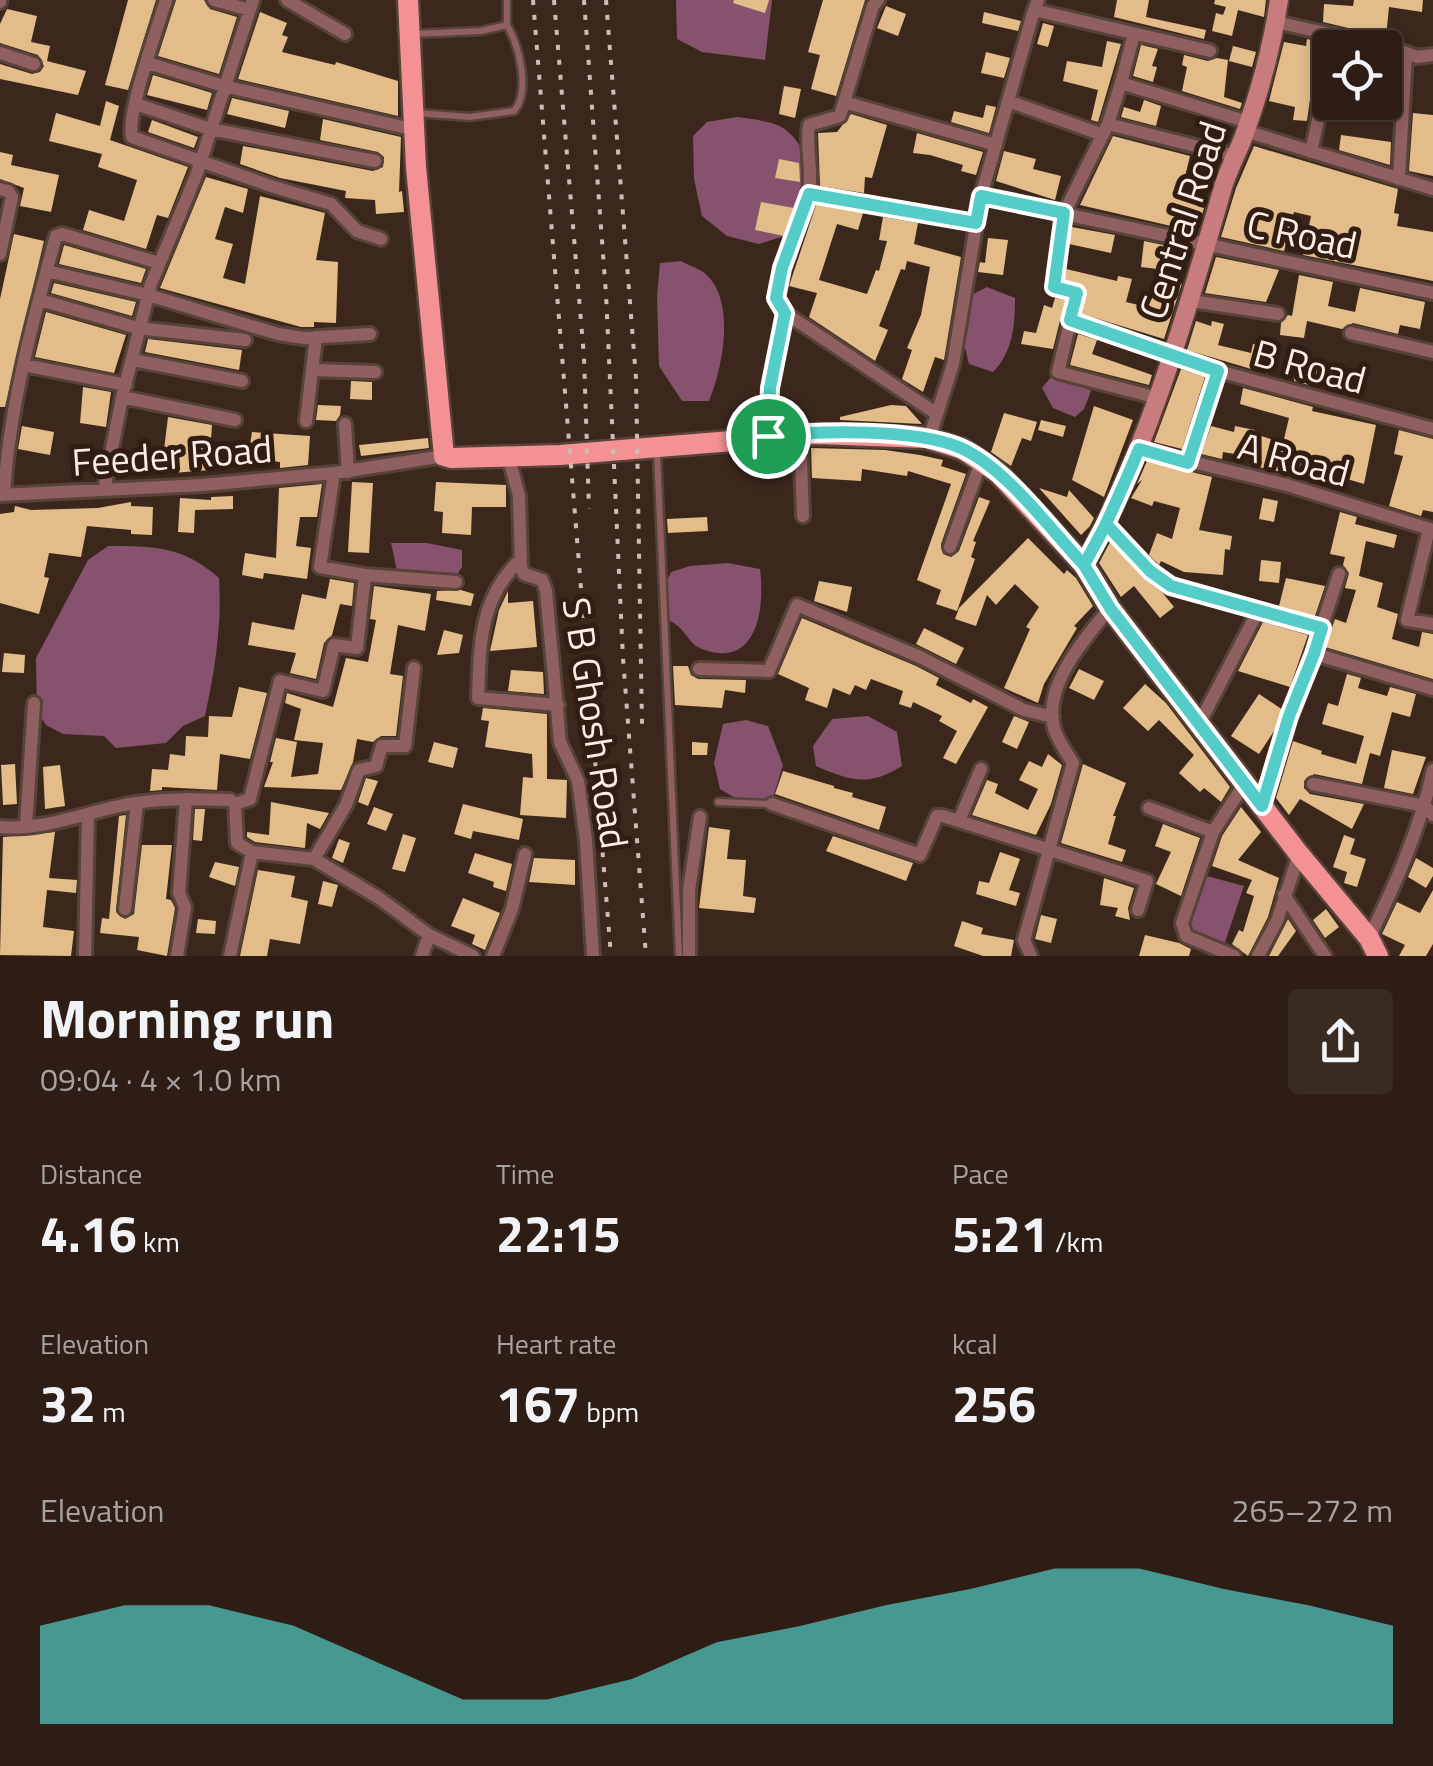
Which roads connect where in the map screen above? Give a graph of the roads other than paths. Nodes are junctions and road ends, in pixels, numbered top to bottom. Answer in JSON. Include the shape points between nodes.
{"nodes":[{"id":1,"x":166,"y":0,"type":"edge"},
{"id":2,"x":214,"y":0,"type":"edge"},
{"id":3,"x":287,"y":0,"type":"edge"},
{"id":4,"x":408,"y":0,"type":"edge"},
{"id":5,"x":506,"y":0,"type":"edge"},
{"id":6,"x":878,"y":0,"type":"edge"},
{"id":7,"x":1279,"y":0,"type":"edge"},
{"id":8,"x":251,"y":5,"type":"edge"},
{"id":9,"x":1036,"y":5,"type":"edge"},
{"id":10,"x":1276,"y":22,"type":"junction"},
{"id":11,"x":507,"y":25,"type":"junction"},
{"id":12,"x":1312,"y":30,"type":"edge"},
{"id":13,"x":345,"y":34,"type":"dead end"},
{"id":14,"x":412,"y":34,"type":"junction"},
{"id":15,"x":1134,"y":34,"type":"junction"},
{"id":16,"x":1210,"y":51,"type":"dead end"},
{"id":17,"x":1402,"y":51,"type":"edge"},
{"id":18,"x":1406,"y":52,"type":"junction"},
{"id":19,"x":0,"y":53,"type":"edge"},
{"id":20,"x":1433,"y":55,"type":"edge"},
{"id":21,"x":147,"y":62,"type":"junction"},
{"id":22,"x":34,"y":64,"type":"dead end"},
{"id":23,"x":1121,"y":83,"type":"junction"},
{"id":24,"x":224,"y":86,"type":"junction"},
{"id":25,"x":1008,"y":101,"type":"junction"},
{"id":26,"x":844,"y":102,"type":"junction"},
{"id":27,"x":136,"y":104,"type":"junction"},
{"id":28,"x":1318,"y":120,"type":"edge"},
{"id":29,"x":416,"y":122,"type":"junction"},
{"id":30,"x":1246,"y":126,"type":"junction"},
{"id":31,"x":210,"y":129,"type":"junction"},
{"id":32,"x":1105,"y":130,"type":"junction"},
{"id":33,"x":996,"y":145,"type":"junction"},
{"id":34,"x":1311,"y":152,"type":"junction"},
{"id":35,"x":1235,"y":156,"type":"junction"},
{"id":36,"x":375,"y":161,"type":"dead end"},
{"id":37,"x":199,"y":162,"type":"junction"},
{"id":38,"x":1399,"y":179,"type":"junction"},
{"id":39,"x":0,"y":189,"type":"edge"},
{"id":40,"x":1433,"y":189,"type":"edge"},
{"id":41,"x":809,"y":194,"type":"junction"},
{"id":42,"x":981,"y":196,"type":"junction"},
{"id":43,"x":1064,"y":213,"type":"junction"},
{"id":44,"x":976,"y":223,"type":"junction"},
{"id":45,"x":381,"y":240,"type":"dead end"},
{"id":46,"x":1208,"y":244,"type":"junction"},
{"id":47,"x":0,"y":254,"type":"edge"},
{"id":48,"x":159,"y":263,"type":"junction"},
{"id":49,"x":47,"y":270,"type":"junction"},
{"id":50,"x":1433,"y":294,"type":"edge"},
{"id":51,"x":148,"y":295,"type":"junction"},
{"id":52,"x":40,"y":300,"type":"junction"},
{"id":53,"x":1192,"y":301,"type":"junction"},
{"id":54,"x":785,"y":313,"type":"junction"},
{"id":55,"x":1278,"y":314,"type":"dead end"},
{"id":56,"x":1070,"y":320,"type":"junction"},
{"id":57,"x":138,"y":328,"type":"junction"},
{"id":58,"x":1351,"y":333,"type":"dead end"},
{"id":59,"x":370,"y":334,"type":"dead end"},
{"id":60,"x":316,"y":337,"type":"junction"},
{"id":61,"x":245,"y":340,"type":"dead end"},
{"id":62,"x":1433,"y":352,"type":"edge"},
{"id":63,"x":1172,"y":357,"type":"junction"},
{"id":64,"x":133,"y":360,"type":"junction"},
{"id":65,"x":24,"y":365,"type":"junction"},
{"id":66,"x":312,"y":370,"type":"junction"},
{"id":67,"x":1218,"y":371,"type":"junction"},
{"id":68,"x":375,"y":372,"type":"dead end"},
{"id":69,"x":242,"y":381,"type":"dead end"},
{"id":70,"x":124,"y":391,"type":"junction"},
{"id":71,"x":1158,"y":398,"type":"junction"},
{"id":72,"x":937,"y":414,"type":"junction"},
{"id":73,"x":235,"y":420,"type":"dead end"},
{"id":74,"x":306,"y":420,"type":"dead end"},
{"id":75,"x":345,"y":424,"type":"dead end"},
{"id":76,"x":1433,"y":429,"type":"edge"},
{"id":77,"x":800,"y":434,"type":"junction"},
{"id":78,"x":768,"y":436,"type":"junction"},
{"id":79,"x":930,"y":439,"type":"junction"},
{"id":80,"x":656,"y":447,"type":"junction"},
{"id":81,"x":1139,"y":449,"type":"junction"},
{"id":82,"x":508,"y":455,"type":"junction"},
{"id":83,"x":444,"y":456,"type":"junction"},
{"id":84,"x":980,"y":462,"type":"junction"},
{"id":85,"x":1188,"y":463,"type":"junction"},
{"id":86,"x":341,"y":472,"type":"junction"},
{"id":87,"x":104,"y":490,"type":"junction"},
{"id":88,"x":2,"y":494,"type":"edge"},
{"id":89,"x":803,"y":516,"type":"dead end"},
{"id":90,"x":1106,"y":524,"type":"junction"},
{"id":91,"x":1431,"y":530,"type":"edge"},
{"id":92,"x":950,"y":547,"type":"dead end"},
{"id":93,"x":520,"y":560,"type":"junction"},
{"id":94,"x":1084,"y":565,"type":"junction"},
{"id":95,"x":1339,"y":574,"type":"dead end"},
{"id":96,"x":365,"y":576,"type":"junction"},
{"id":97,"x":456,"y":582,"type":"dead end"},
{"id":98,"x":1110,"y":608,"type":"junction"},
{"id":99,"x":1257,"y":613,"type":"junction"},
{"id":100,"x":1433,"y":624,"type":"edge"},
{"id":101,"x":1322,"y":628,"type":"junction"},
{"id":102,"x":1314,"y":654,"type":"junction"},
{"id":103,"x":414,"y":668,"type":"dead end"},
{"id":104,"x":699,"y":669,"type":"dead end"},
{"id":105,"x":1433,"y":689,"type":"edge"},
{"id":106,"x":34,"y":703,"type":"dead end"},
{"id":107,"x":558,"y":705,"type":"junction"},
{"id":108,"x":1053,"y":716,"type":"junction"},
{"id":109,"x":1200,"y":724,"type":"junction"},
{"id":110,"x":981,"y":769,"type":"dead end"},
{"id":111,"x":1433,"y":770,"type":"edge"},
{"id":112,"x":1246,"y":784,"type":"junction"},
{"id":113,"x":1314,"y":784,"type":"dead end"},
{"id":114,"x":186,"y":799,"type":"junction"},
{"id":115,"x":718,"y":802,"type":"dead end"},
{"id":116,"x":137,"y":803,"type":"junction"},
{"id":117,"x":235,"y":804,"type":"junction"},
{"id":118,"x":772,"y":804,"type":"joint"},
{"id":119,"x":1262,"y":806,"type":"junction"},
{"id":120,"x":1149,"y":808,"type":"dead end"},
{"id":121,"x":1429,"y":810,"type":"edge"},
{"id":122,"x":88,"y":815,"type":"junction"},
{"id":123,"x":700,"y":817,"type":"dead end"},
{"id":124,"x":960,"y":821,"type":"junction"},
{"id":125,"x":26,"y":826,"type":"junction"},
{"id":126,"x":0,"y":827,"type":"edge"},
{"id":127,"x":1213,"y":832,"type":"junction"},
{"id":128,"x":1050,"y":850,"type":"junction"},
{"id":129,"x":252,"y":852,"type":"junction"},
{"id":130,"x":525,"y":854,"type":"dead end"},
{"id":131,"x":1299,"y":854,"type":"junction"},
{"id":132,"x":314,"y":859,"type":"junction"},
{"id":133,"x":1284,"y":894,"type":"junction"},
{"id":134,"x":125,"y":908,"type":"dead end"},
{"id":135,"x":1138,"y":910,"type":"dead end"},
{"id":136,"x":429,"y":935,"type":"junction"},
{"id":137,"x":1371,"y":950,"type":"edge"},
{"id":138,"x":84,"y":956,"type":"edge"},
{"id":139,"x":177,"y":956,"type":"edge"},
{"id":140,"x":230,"y":956,"type":"edge"},
{"id":141,"x":422,"y":956,"type":"edge"},
{"id":142,"x":473,"y":956,"type":"edge"},
{"id":143,"x":493,"y":956,"type":"edge"},
{"id":144,"x":593,"y":956,"type":"edge"},
{"id":145,"x":680,"y":956,"type":"edge"},
{"id":146,"x":689,"y":956,"type":"edge"},
{"id":147,"x":1031,"y":956,"type":"edge"},
{"id":148,"x":1234,"y":956,"type":"edge"},
{"id":149,"x":1258,"y":956,"type":"edge"},
{"id":150,"x":1325,"y":956,"type":"edge"}],
"edges":[{"from":1,"to":21,"type":"street"},
{"from":2,"to":8,"type":"street"},
{"from":3,"to":13,"type":"street"},
{"from":4,"to":14,"type":"main road"},
{"from":5,"to":11,"type":"lane"},
{"from":6,"to":26,"type":"street"},
{"from":7,"to":10,"type":"street","name":"Central Road"},
{"from":8,"to":24,"type":"street"},
{"from":9,"to":15,"type":"street"},
{"from":9,"to":25,"type":"street"},
{"from":10,"to":12,"type":"street"},
{"from":10,"to":30,"type":"street","name":"Central Road"},
{"from":11,"to":14,"type":"lane"},
{"from":11,"to":29,"type":"lane","via":[[519,50],[522,89],[514,112]]},
{"from":14,"to":29,"type":"main road"},
{"from":15,"to":16,"type":"street"},
{"from":15,"to":23,"type":"street"},
{"from":17,"to":18,"type":"street"},
{"from":18,"to":20,"type":"street"},
{"from":18,"to":38,"type":"street"},
{"from":19,"to":22,"type":"street"},
{"from":21,"to":24,"type":"street"},
{"from":21,"to":27,"type":"street"},
{"from":23,"to":30,"type":"street"},
{"from":23,"to":32,"type":"street"},
{"from":24,"to":29,"type":"street"},
{"from":24,"to":31,"type":"street"},
{"from":25,"to":32,"type":"street"},
{"from":25,"to":33,"type":"street"},
{"from":26,"to":33,"type":"street"},
{"from":26,"to":41,"type":"street","via":[[840,116],[809,125]]},
{"from":27,"to":31,"type":"street"},
{"from":27,"to":37,"type":"street","via":[[132,137]]},
{"from":28,"to":34,"type":"street"},
{"from":29,"to":83,"type":"main road"},
{"from":30,"to":34,"type":"street"},
{"from":30,"to":35,"type":"street","name":"Central Road"},
{"from":31,"to":36,"type":"street"},
{"from":31,"to":37,"type":"street"},
{"from":32,"to":35,"type":"street"},
{"from":32,"to":43,"type":"street"},
{"from":33,"to":42,"type":"street"},
{"from":34,"to":38,"type":"street"},
{"from":35,"to":46,"type":"street","name":"Central Road"},
{"from":37,"to":45,"type":"street","via":[[331,204],[357,230]]},
{"from":37,"to":48,"type":"street"},
{"from":38,"to":40,"type":"street"},
{"from":39,"to":47,"type":"street","via":[[12,197]]},
{"from":41,"to":44,"type":"street"},
{"from":41,"to":54,"type":"street","via":[[782,268],[776,298]]},
{"from":42,"to":43,"type":"street","name":"C Road"},
{"from":42,"to":44,"type":"street"},
{"from":43,"to":46,"type":"street","name":"C Road"},
{"from":43,"to":56,"type":"street","via":[[1054,287],[1077,293]]},
{"from":44,"to":72,"type":"street","via":[[953,364]]},
{"from":46,"to":50,"type":"street","name":"C Road"},
{"from":46,"to":53,"type":"street","name":"Central Road"},
{"from":48,"to":49,"type":"street","via":[[60,234]]},
{"from":48,"to":51,"type":"street"},
{"from":49,"to":51,"type":"street"},
{"from":49,"to":52,"type":"street"},
{"from":51,"to":57,"type":"street"},
{"from":51,"to":60,"type":"street","via":[[278,334]]},
{"from":52,"to":57,"type":"street"},
{"from":52,"to":65,"type":"street"},
{"from":53,"to":55,"type":"street"},
{"from":53,"to":63,"type":"street","name":"Central Road"},
{"from":54,"to":72,"type":"street"},
{"from":54,"to":78,"type":"street"},
{"from":56,"to":63,"type":"street","name":"B Road"},
{"from":56,"to":71,"type":"street","via":[[1058,372]]},
{"from":57,"to":61,"type":"street"},
{"from":57,"to":64,"type":"street"},
{"from":58,"to":62,"type":"street"},
{"from":59,"to":60,"type":"street"},
{"from":60,"to":66,"type":"street"},
{"from":63,"to":67,"type":"street","name":"B Road"},
{"from":63,"to":71,"type":"street","name":"Central Road"},
{"from":64,"to":69,"type":"street"},
{"from":64,"to":70,"type":"street"},
{"from":65,"to":70,"type":"street"},
{"from":65,"to":88,"type":"street"},
{"from":66,"to":68,"type":"street"},
{"from":66,"to":74,"type":"street"},
{"from":67,"to":76,"type":"street","name":"B Road"},
{"from":67,"to":85,"type":"street"},
{"from":70,"to":73,"type":"street"},
{"from":70,"to":87,"type":"street"},
{"from":71,"to":81,"type":"street","name":"Central Road"},
{"from":72,"to":79,"type":"street"},
{"from":75,"to":86,"type":"street"},
{"from":77,"to":78,"type":"main road"},
{"from":77,"to":79,"type":"main road"},
{"from":77,"to":89,"type":"street"},
{"from":78,"to":80,"type":"main road"},
{"from":79,"to":84,"type":"main road","via":[[962,448]]},
{"from":80,"to":82,"type":"main road"},
{"from":80,"to":145,"type":"lane"},
{"from":81,"to":85,"type":"street","name":"A Road"},
{"from":81,"to":90,"type":"street","name":"Central Road"},
{"from":82,"to":83,"type":"main road"},
{"from":82,"to":93,"type":"street","name":"S B Ghosh Road","via":[[519,496]]},
{"from":83,"to":86,"type":"street","name":"Feeder Road"},
{"from":84,"to":92,"type":"street"},
{"from":84,"to":94,"type":"main road","via":[[998,472]]},
{"from":85,"to":91,"type":"street","name":"A Road","via":[[1287,485]]},
{"from":86,"to":87,"type":"street","name":"Feeder Road"},
{"from":86,"to":96,"type":"street","via":[[320,567]]},
{"from":87,"to":88,"type":"street","name":"Feeder Road"},
{"from":90,"to":94,"type":"street","name":"Central Road"},
{"from":90,"to":99,"type":"street","via":[[1171,586]]},
{"from":91,"to":100,"type":"street","via":[[1408,620]]},
{"from":93,"to":107,"type":"street","name":"S B Ghosh Road","via":[[524,574],[544,585]]},
{"from":93,"to":107,"type":"street","via":[[501,578],[488,607],[478,698]]},
{"from":94,"to":98,"type":"main road"},
{"from":95,"to":101,"type":"street"},
{"from":96,"to":97,"type":"street"},
{"from":96,"to":117,"type":"street","via":[[356,648],[334,645],[323,691],[280,681],[250,799]]},
{"from":98,"to":108,"type":"street","via":[[1069,664]]},
{"from":98,"to":109,"type":"main road"},
{"from":99,"to":101,"type":"street"},
{"from":99,"to":109,"type":"street"},
{"from":101,"to":102,"type":"street"},
{"from":102,"to":105,"type":"street"},
{"from":102,"to":119,"type":"street"},
{"from":103,"to":132,"type":"street","via":[[405,746],[382,746],[376,766],[359,770]]},
{"from":104,"to":108,"type":"street","via":[[770,671],[796,605],[1024,710]]},
{"from":106,"to":125,"type":"street"},
{"from":107,"to":144,"type":"street","name":"S B Ghosh Road","via":[[562,749],[576,774],[582,813]]},
{"from":108,"to":128,"type":"street","via":[[1073,763]]},
{"from":109,"to":112,"type":"main road"},
{"from":110,"to":124,"type":"street"},
{"from":111,"to":121,"type":"street"},
{"from":112,"to":119,"type":"main road"},
{"from":112,"to":127,"type":"street"},
{"from":113,"to":121,"type":"street"},
{"from":114,"to":116,"type":"street"},
{"from":114,"to":117,"type":"street"},
{"from":114,"to":139,"type":"street","via":[[178,892],[185,907]]},
{"from":115,"to":118,"type":"lane"},
{"from":116,"to":122,"type":"street"},
{"from":116,"to":134,"type":"street"},
{"from":117,"to":129,"type":"street","via":[[237,843]]},
{"from":118,"to":124,"type":"street","via":[[920,856],[937,816]]},
{"from":119,"to":131,"type":"main road"},
{"from":120,"to":127,"type":"street"},
{"from":121,"to":137,"type":"street"},
{"from":122,"to":125,"type":"street"},
{"from":122,"to":138,"type":"street"},
{"from":123,"to":146,"type":"street","via":[[689,890]]},
{"from":124,"to":128,"type":"street"},
{"from":125,"to":126,"type":"street"},
{"from":127,"to":148,"type":"street","via":[[1182,930]]},
{"from":128,"to":135,"type":"street","via":[[1146,881]]},
{"from":128,"to":147,"type":"street","via":[[1024,940]]},
{"from":129,"to":132,"type":"street"},
{"from":129,"to":140,"type":"street"},
{"from":130,"to":143,"type":"street"},
{"from":131,"to":133,"type":"street"},
{"from":131,"to":137,"type":"main road"},
{"from":132,"to":136,"type":"street"},
{"from":133,"to":149,"type":"street"},
{"from":133,"to":150,"type":"street"},
{"from":136,"to":141,"type":"street"},
{"from":136,"to":142,"type":"street"}]}
